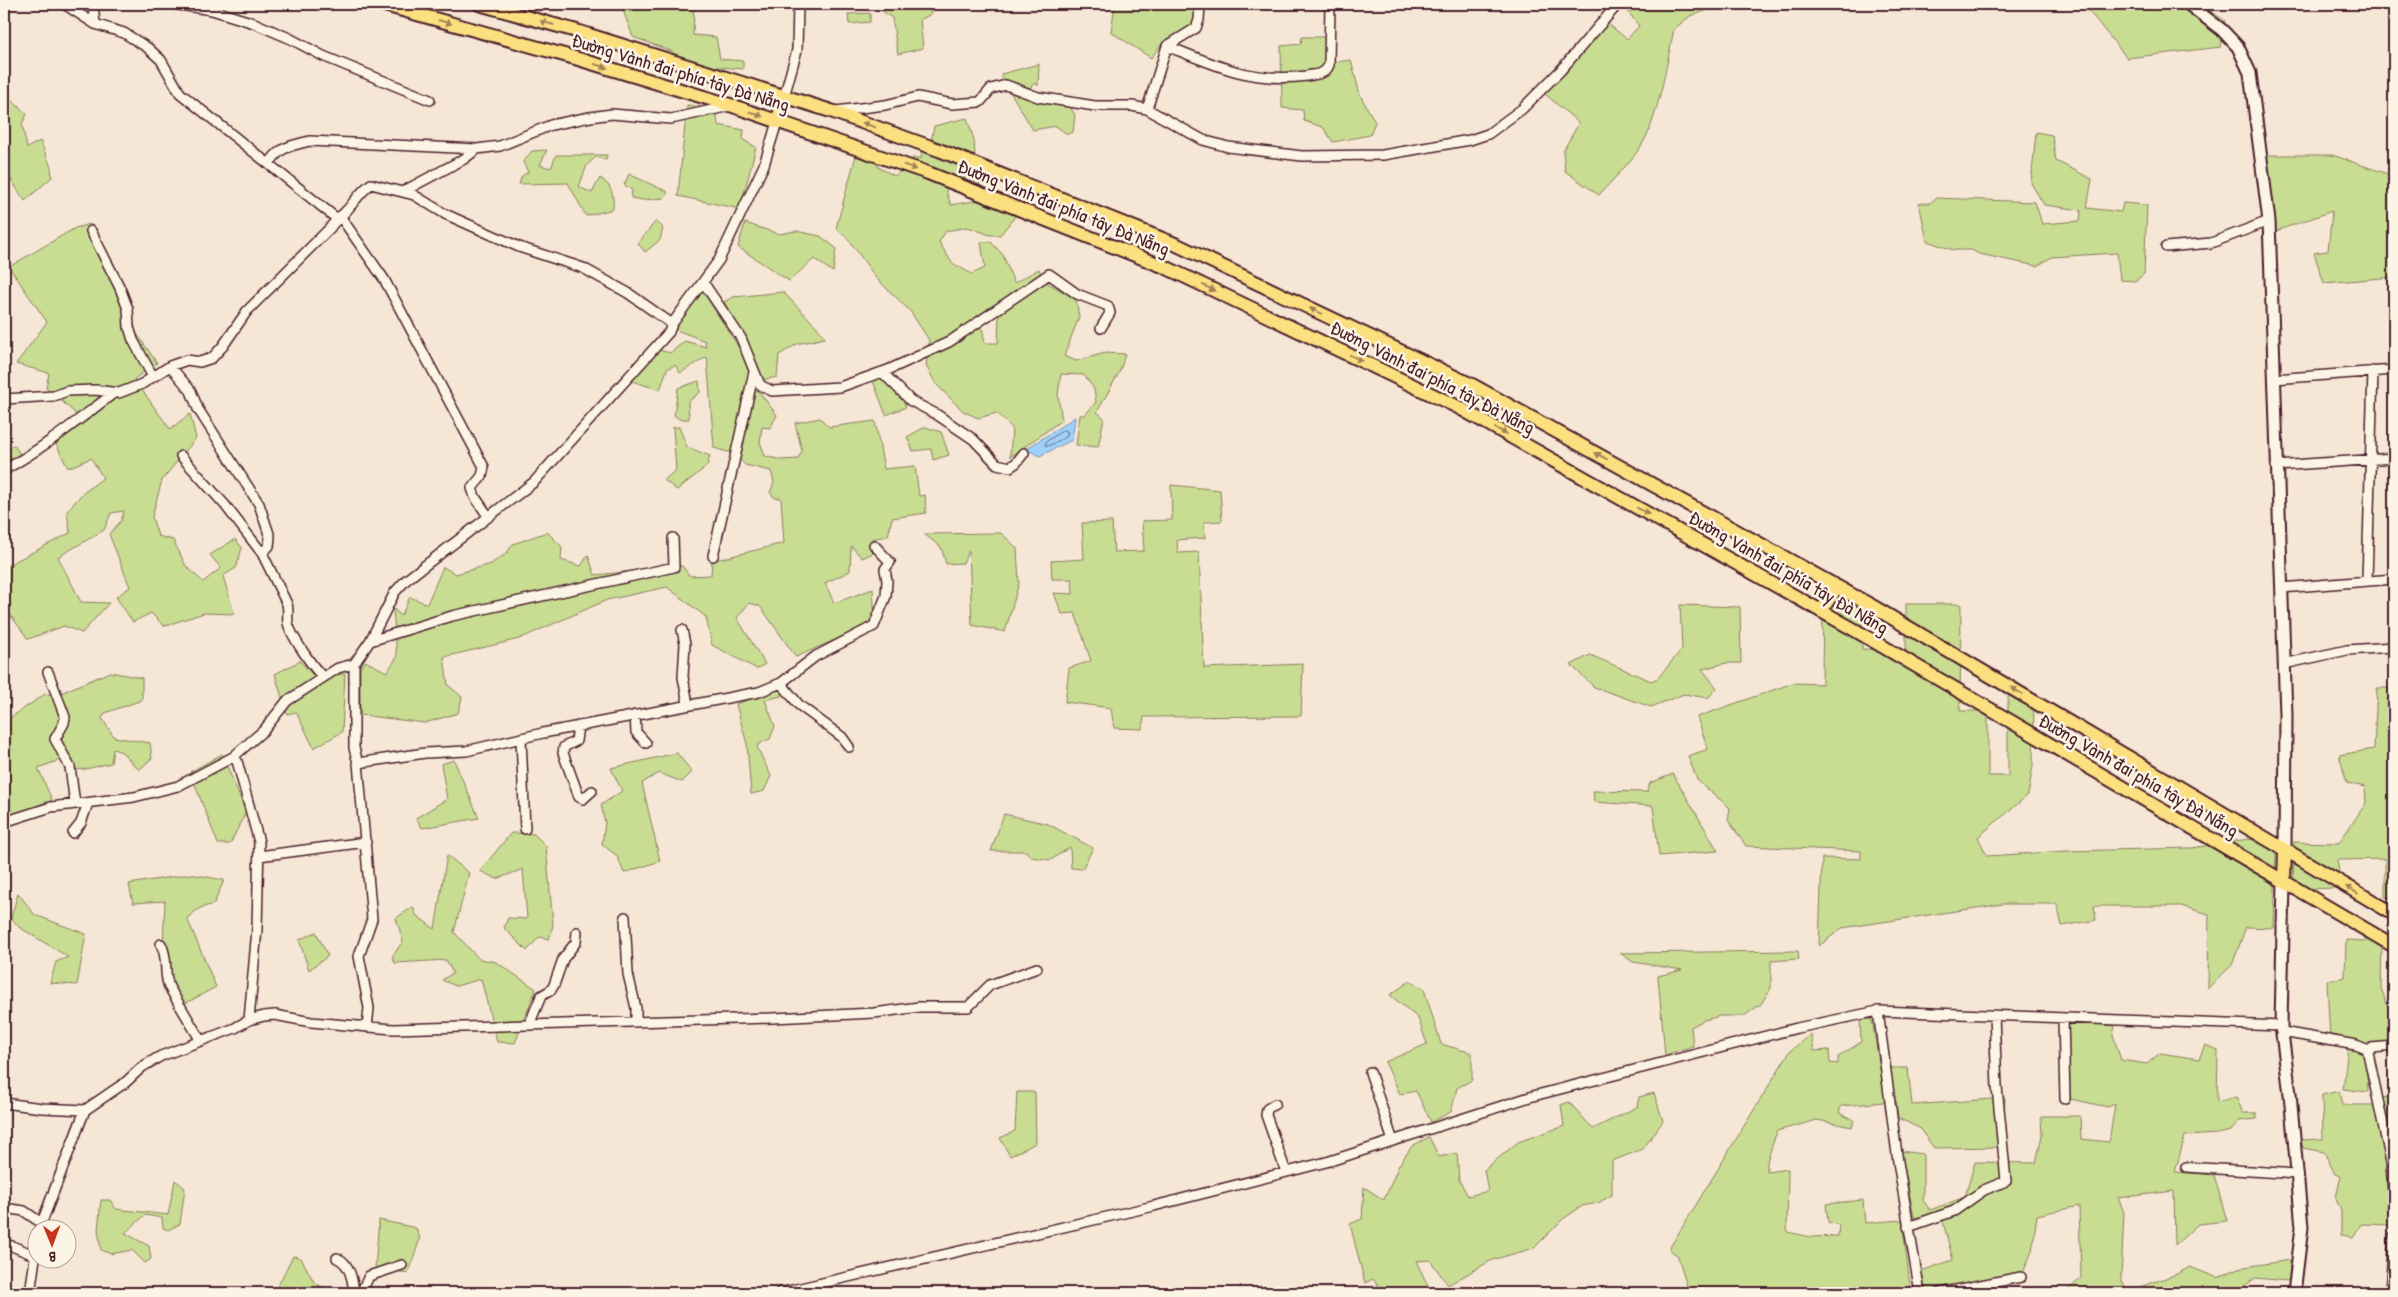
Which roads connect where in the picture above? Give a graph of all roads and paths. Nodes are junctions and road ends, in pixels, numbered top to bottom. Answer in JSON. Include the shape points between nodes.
{"nodes":[{"id":1,"x":65,"y":4,"type":"edge"},
{"id":2,"x":86,"y":4,"type":"edge"},
{"id":3,"x":93,"y":4,"type":"edge"},
{"id":4,"x":173,"y":4,"type":"edge"},
{"id":5,"x":381,"y":4,"type":"edge"},
{"id":6,"x":479,"y":4,"type":"edge"},
{"id":7,"x":798,"y":4,"type":"edge"},
{"id":8,"x":1200,"y":4,"type":"edge"},
{"id":9,"x":1330,"y":4,"type":"edge"},
{"id":10,"x":1618,"y":4,"type":"edge"},
{"id":11,"x":2188,"y":4,"type":"edge"},
{"id":12,"x":95,"y":24,"type":"junction"},
{"id":13,"x":1167,"y":46,"type":"junction"},
{"id":14,"x":784,"y":97,"type":"junction"},
{"id":15,"x":430,"y":100,"type":"dead end"},
{"id":16,"x":730,"y":106,"type":"junction"},
{"id":17,"x":1146,"y":108,"type":"junction"},
{"id":18,"x":831,"y":112,"type":"junction"},
{"id":19,"x":777,"y":122,"type":"junction"},
{"id":20,"x":477,"y":149,"type":"junction"},
{"id":21,"x":268,"y":164,"type":"junction"},
{"id":22,"x":402,"y":192,"type":"junction"},
{"id":23,"x":338,"y":217,"type":"junction"},
{"id":24,"x":2268,"y":221,"type":"junction"},
{"id":25,"x":91,"y":232,"type":"dead end"},
{"id":26,"x":2166,"y":247,"type":"dead end"},
{"id":27,"x":703,"y":282,"type":"junction"},
{"id":28,"x":672,"y":324,"type":"junction"},
{"id":29,"x":1101,"y":328,"type":"dead end"},
{"id":30,"x":170,"y":366,"type":"junction"},
{"id":31,"x":2394,"y":370,"type":"edge"},
{"id":32,"x":2373,"y":371,"type":"junction"},
{"id":33,"x":754,"y":372,"type":"junction"},
{"id":34,"x":882,"y":372,"type":"junction"},
{"id":35,"x":153,"y":377,"type":"junction"},
{"id":36,"x":2274,"y":379,"type":"junction"},
{"id":37,"x":114,"y":393,"type":"junction"},
{"id":38,"x":4,"y":399,"type":"edge"},
{"id":39,"x":1024,"y":453,"type":"dead end"},
{"id":40,"x":181,"y":456,"type":"dead end"},
{"id":41,"x":2394,"y":458,"type":"edge"},
{"id":42,"x":2370,"y":460,"type":"junction"},
{"id":43,"x":2276,"y":466,"type":"junction"},
{"id":44,"x":4,"y":470,"type":"edge"},
{"id":45,"x":488,"y":516,"type":"junction"},
{"id":46,"x":673,"y":538,"type":"dead end"},
{"id":47,"x":874,"y":545,"type":"dead end"},
{"id":48,"x":262,"y":553,"type":"junction"},
{"id":49,"x":714,"y":556,"type":"dead end"},
{"id":50,"x":2394,"y":579,"type":"edge"},
{"id":51,"x":2367,"y":581,"type":"junction"},
{"id":52,"x":1837,"y":587,"type":"junction"},
{"id":53,"x":2281,"y":588,"type":"junction"},
{"id":54,"x":1821,"y":611,"type":"junction"},
{"id":55,"x":682,"y":630,"type":"dead end"},
{"id":56,"x":370,"y":641,"type":"junction"},
{"id":57,"x":2394,"y":647,"type":"edge"},
{"id":58,"x":354,"y":664,"type":"junction"},
{"id":59,"x":2284,"y":664,"type":"junction"},
{"id":60,"x":48,"y":672,"type":"dead end"},
{"id":61,"x":323,"y":677,"type":"junction"},
{"id":62,"x":780,"y":683,"type":"junction"},
{"id":63,"x":688,"y":704,"type":"junction"},
{"id":64,"x":635,"y":715,"type":"junction"},
{"id":65,"x":578,"y":726,"type":"junction"},
{"id":66,"x":522,"y":738,"type":"junction"},
{"id":67,"x":646,"y":743,"type":"dead end"},
{"id":68,"x":849,"y":747,"type":"dead end"},
{"id":69,"x":233,"y":757,"type":"junction"},
{"id":70,"x":358,"y":762,"type":"junction"},
{"id":71,"x":592,"y":790,"type":"dead end"},
{"id":72,"x":88,"y":803,"type":"junction"},
{"id":73,"x":75,"y":804,"type":"junction"},
{"id":74,"x":4,"y":822,"type":"edge"},
{"id":75,"x":525,"y":829,"type":"dead end"},
{"id":76,"x":73,"y":833,"type":"dead end"},
{"id":77,"x":366,"y":842,"type":"junction"},
{"id":78,"x":2285,"y":850,"type":"junction"},
{"id":79,"x":259,"y":856,"type":"junction"},
{"id":80,"x":2284,"y":881,"type":"junction"},
{"id":81,"x":2394,"y":914,"type":"edge"},
{"id":82,"x":625,"y":917,"type":"dead end"},
{"id":83,"x":577,"y":932,"type":"dead end"},
{"id":84,"x":162,"y":944,"type":"dead end"},
{"id":85,"x":2394,"y":946,"type":"edge"},
{"id":86,"x":1037,"y":968,"type":"dead end"},
{"id":87,"x":1878,"y":1011,"type":"junction"},
{"id":88,"x":1994,"y":1016,"type":"junction"},
{"id":89,"x":2064,"y":1018,"type":"junction"},
{"id":90,"x":249,"y":1020,"type":"junction"},
{"id":91,"x":636,"y":1021,"type":"junction"},
{"id":92,"x":529,"y":1025,"type":"junction"},
{"id":93,"x":366,"y":1027,"type":"junction"},
{"id":94,"x":2281,"y":1029,"type":"junction"},
{"id":95,"x":201,"y":1041,"type":"junction"},
{"id":96,"x":2394,"y":1046,"type":"edge"},
{"id":97,"x":2369,"y":1050,"type":"junction"},
{"id":98,"x":1370,"y":1072,"type":"dead end"},
{"id":99,"x":2064,"y":1099,"type":"dead end"},
{"id":100,"x":4,"y":1103,"type":"edge"},
{"id":101,"x":1275,"y":1104,"type":"dead end"},
{"id":102,"x":85,"y":1110,"type":"junction"},
{"id":103,"x":1393,"y":1141,"type":"junction"},
{"id":104,"x":2186,"y":1167,"type":"dead end"},
{"id":105,"x":1286,"y":1172,"type":"junction"},
{"id":106,"x":2297,"y":1174,"type":"junction"},
{"id":107,"x":4,"y":1208,"type":"edge"},
{"id":108,"x":2394,"y":1210,"type":"edge"},
{"id":109,"x":34,"y":1220,"type":"edge"},
{"id":110,"x":42,"y":1220,"type":"edge"},
{"id":111,"x":1908,"y":1227,"type":"junction"},
{"id":112,"x":2394,"y":1236,"type":"edge"},
{"id":113,"x":4,"y":1245,"type":"edge"},
{"id":114,"x":28,"y":1253,"type":"edge"},
{"id":115,"x":337,"y":1258,"type":"dead end"},
{"id":116,"x":402,"y":1265,"type":"dead end"},
{"id":117,"x":32,"y":1270,"type":"edge"},
{"id":118,"x":2021,"y":1277,"type":"dead end"},
{"id":119,"x":30,"y":1293,"type":"edge"},
{"id":120,"x":354,"y":1293,"type":"edge"},
{"id":121,"x":361,"y":1293,"type":"edge"},
{"id":122,"x":779,"y":1293,"type":"edge"},
{"id":123,"x":1920,"y":1293,"type":"edge"},
{"id":124,"x":1940,"y":1293,"type":"edge"},
{"id":125,"x":2294,"y":1293,"type":"edge"},
{"id":126,"x":2390,"y":1293,"type":"edge"}],
"edges":[{"from":1,"to":2,"type":"street"},
{"from":1,"to":12,"type":"street"},
{"from":3,"to":12,"type":"street"},
{"from":4,"to":15,"type":"street","via":[[212,10],[254,23],[323,56]]},
{"from":5,"to":16,"type":"main road","name":"Đường Vành đai phía tây Đà Nẵng","one_way":true,"via":[[575,58]]},
{"from":14,"to":6,"type":"main road","name":"Đường Vành đai phía tây Đà Nẵng","one_way":true},
{"from":7,"to":14,"type":"street","via":[[797,50]]},
{"from":8,"to":13,"type":"street","via":[[1196,28]]},
{"from":9,"to":13,"type":"street","via":[[1329,65],[1321,74],[1252,77]]},
{"from":10,"to":17,"type":"street","via":[[1522,109],[1488,134],[1470,140],[1383,155],[1302,156],[1228,147],[1203,140]]},
{"from":11,"to":24,"type":"street","via":[[2238,47],[2250,74]]},
{"from":12,"to":21,"type":"street","via":[[124,33],[148,48],[161,60],[180,93]]},
{"from":13,"to":17,"type":"street"},
{"from":14,"to":18,"type":"main road","name":"Đường Vành đai phía tây Đà Nẵng"},
{"from":14,"to":19,"type":"main road"},
{"from":16,"to":19,"type":"main road","name":"Đường Vành đai phía tây Đà Nẵng","one_way":true},
{"from":16,"to":20,"type":"street","via":[[671,119],[612,114],[590,117],[552,125],[500,146]]},
{"from":17,"to":18,"type":"street","via":[[1095,106],[1038,97],[1006,85],[991,89],[980,102],[952,104],[918,97]]},
{"from":52,"to":18,"type":"main road","name":"Đường Vành đai phía tây Đà Nẵng","one_way":true,"via":[[1474,386],[1404,352],[1175,244],[939,150]]},
{"from":19,"to":27,"type":"street","via":[[764,165],[719,260]]},
{"from":19,"to":54,"type":"main road","name":"Đường Vành đai phía tây Đà Nẵng","one_way":true,"via":[[928,173],[1165,267],[1458,407]]},
{"from":20,"to":21,"type":"street","via":[[310,141],[276,152]]},
{"from":20,"to":22,"type":"street","via":[[464,160]]},
{"from":21,"to":23,"type":"street"},
{"from":22,"to":23,"type":"street","via":[[371,184]]},
{"from":22,"to":28,"type":"street","via":[[519,247],[584,268],[628,293]]},
{"from":23,"to":30,"type":"street","via":[[247,311],[212,358],[200,362],[187,360]]},
{"from":23,"to":45,"type":"street","via":[[384,279],[484,467],[482,476],[472,488]]},
{"from":24,"to":26,"type":"street","via":[[2211,243]]},
{"from":24,"to":36,"type":"street"},
{"from":25,"to":35,"type":"street","via":[[120,288],[128,309],[133,340]]},
{"from":27,"to":28,"type":"street"},
{"from":27,"to":33,"type":"street","via":[[741,338]]},
{"from":28,"to":45,"type":"street","via":[[669,332],[534,482]]},
{"from":29,"to":34,"type":"street","via":[[1110,313],[1108,306],[1077,294],[1049,274],[949,342]]},
{"from":30,"to":35,"type":"street"},
{"from":30,"to":48,"type":"street","via":[[191,391],[198,409],[259,504],[270,537],[269,546]]},
{"from":31,"to":32,"type":"street"},
{"from":32,"to":36,"type":"street"},
{"from":32,"to":42,"type":"street"},
{"from":33,"to":34,"type":"street","via":[[760,385],[772,391],[840,387]]},
{"from":33,"to":49,"type":"street"},
{"from":34,"to":39,"type":"street","via":[[911,401],[973,440],[997,464],[1010,468]]},
{"from":35,"to":37,"type":"street"},
{"from":36,"to":43,"type":"street"},
{"from":37,"to":38,"type":"street","via":[[66,391],[54,396]]},
{"from":37,"to":44,"type":"street","via":[[28,457]]},
{"from":40,"to":48,"type":"street"},
{"from":41,"to":42,"type":"street"},
{"from":42,"to":43,"type":"street"},
{"from":42,"to":51,"type":"street"},
{"from":43,"to":53,"type":"street"},
{"from":45,"to":56,"type":"street","via":[[406,580],[395,592]]},
{"from":46,"to":56,"type":"street","via":[[674,567],[452,616]]},
{"from":47,"to":62,"type":"street","via":[[890,562],[885,570],[886,596],[874,626],[816,656]]},
{"from":48,"to":61,"type":"street","via":[[287,604],[288,626],[314,669]]},
{"from":50,"to":51,"type":"street"},
{"from":51,"to":53,"type":"street"},
{"from":52,"to":54,"type":"main road"},
{"from":78,"to":52,"type":"main road","name":"Đường Vành đai phía tây Đà Nẵng","one_way":true},
{"from":53,"to":59,"type":"street"},
{"from":54,"to":80,"type":"main road","name":"Đường Vành đai phía tây Đà Nẵng"},
{"from":55,"to":63,"type":"street","via":[[685,644],[683,676]]},
{"from":56,"to":58,"type":"street"},
{"from":57,"to":59,"type":"street","via":[[2340,652]]},
{"from":58,"to":61,"type":"street"},
{"from":58,"to":70,"type":"street","via":[[354,748]]},
{"from":59,"to":78,"type":"street"},
{"from":60,"to":73,"type":"street","via":[[65,717],[55,739],[70,767]]},
{"from":61,"to":69,"type":"street","via":[[287,702],[264,730]]},
{"from":62,"to":63,"type":"street","via":[[738,697]]},
{"from":62,"to":68,"type":"street","via":[[799,705],[842,736]]},
{"from":63,"to":64,"type":"street"},
{"from":64,"to":65,"type":"street"},
{"from":64,"to":67,"type":"street","via":[[636,732]]},
{"from":65,"to":66,"type":"street"},
{"from":65,"to":71,"type":"street","via":[[576,741],[564,747],[563,753],[579,797],[583,799]]},
{"from":66,"to":70,"type":"street","via":[[459,752]]},
{"from":66,"to":75,"type":"street"},
{"from":69,"to":72,"type":"street","via":[[178,786],[134,797]]},
{"from":69,"to":79,"type":"street","via":[[237,761],[259,842]]},
{"from":70,"to":77,"type":"street"},
{"from":72,"to":73,"type":"street"},
{"from":72,"to":76,"type":"street","via":[[81,823]]},
{"from":73,"to":74,"type":"street","via":[[51,807]]},
{"from":77,"to":79,"type":"street"},
{"from":77,"to":93,"type":"street","via":[[372,919],[359,956],[369,1008]]},
{"from":78,"to":80,"type":"main road"},
{"from":81,"to":78,"type":"main road","name":"Đường Vành đai phía tây Đà Nẵng","one_way":true},
{"from":79,"to":90,"type":"street"},
{"from":80,"to":85,"type":"main road","name":"Đường Vành đai phía tây Đà Nẵng"},
{"from":80,"to":94,"type":"street"},
{"from":82,"to":91,"type":"street","via":[[628,974]]},
{"from":83,"to":92,"type":"street","via":[[576,942],[563,959],[554,985],[541,996]]},
{"from":84,"to":95,"type":"street","via":[[167,957],[168,988]]},
{"from":86,"to":91,"type":"street","via":[[990,985],[968,1008],[919,1007],[865,1013]]},
{"from":87,"to":88,"type":"street"},
{"from":87,"to":103,"type":"street","via":[[1797,1028],[1533,1096]]},
{"from":87,"to":111,"type":"street"},
{"from":88,"to":89,"type":"street"},
{"from":88,"to":111,"type":"street","via":[[2006,1181],[1984,1190],[1954,1211]]},
{"from":89,"to":94,"type":"street"},
{"from":89,"to":99,"type":"street"},
{"from":90,"to":93,"type":"street","via":[[275,1015]]},
{"from":90,"to":95,"type":"street"},
{"from":91,"to":92,"type":"street"},
{"from":92,"to":93,"type":"street"},
{"from":94,"to":97,"type":"street"},
{"from":94,"to":106,"type":"street"},
{"from":95,"to":102,"type":"street","via":[[142,1067]]},
{"from":96,"to":97,"type":"street"},
{"from":97,"to":108,"type":"street","via":[[2391,1162]]},
{"from":98,"to":103,"type":"street"},
{"from":100,"to":102,"type":"street"},
{"from":101,"to":105,"type":"street","via":[[1267,1109],[1266,1115]]},
{"from":102,"to":110,"type":"street"},
{"from":103,"to":105,"type":"street"},
{"from":104,"to":106,"type":"street"},
{"from":105,"to":122,"type":"street"},
{"from":106,"to":125,"type":"street","via":[[2302,1227]]},
{"from":107,"to":109,"type":"street","via":[[24,1211]]},
{"from":111,"to":123,"type":"street"},
{"from":112,"to":126,"type":"street"},
{"from":113,"to":114,"type":"street"},
{"from":115,"to":120,"type":"street","via":[[342,1260],[352,1277]]},
{"from":116,"to":121,"type":"street","via":[[369,1276]]},
{"from":117,"to":119,"type":"street"},
{"from":118,"to":124,"type":"street"}]}
